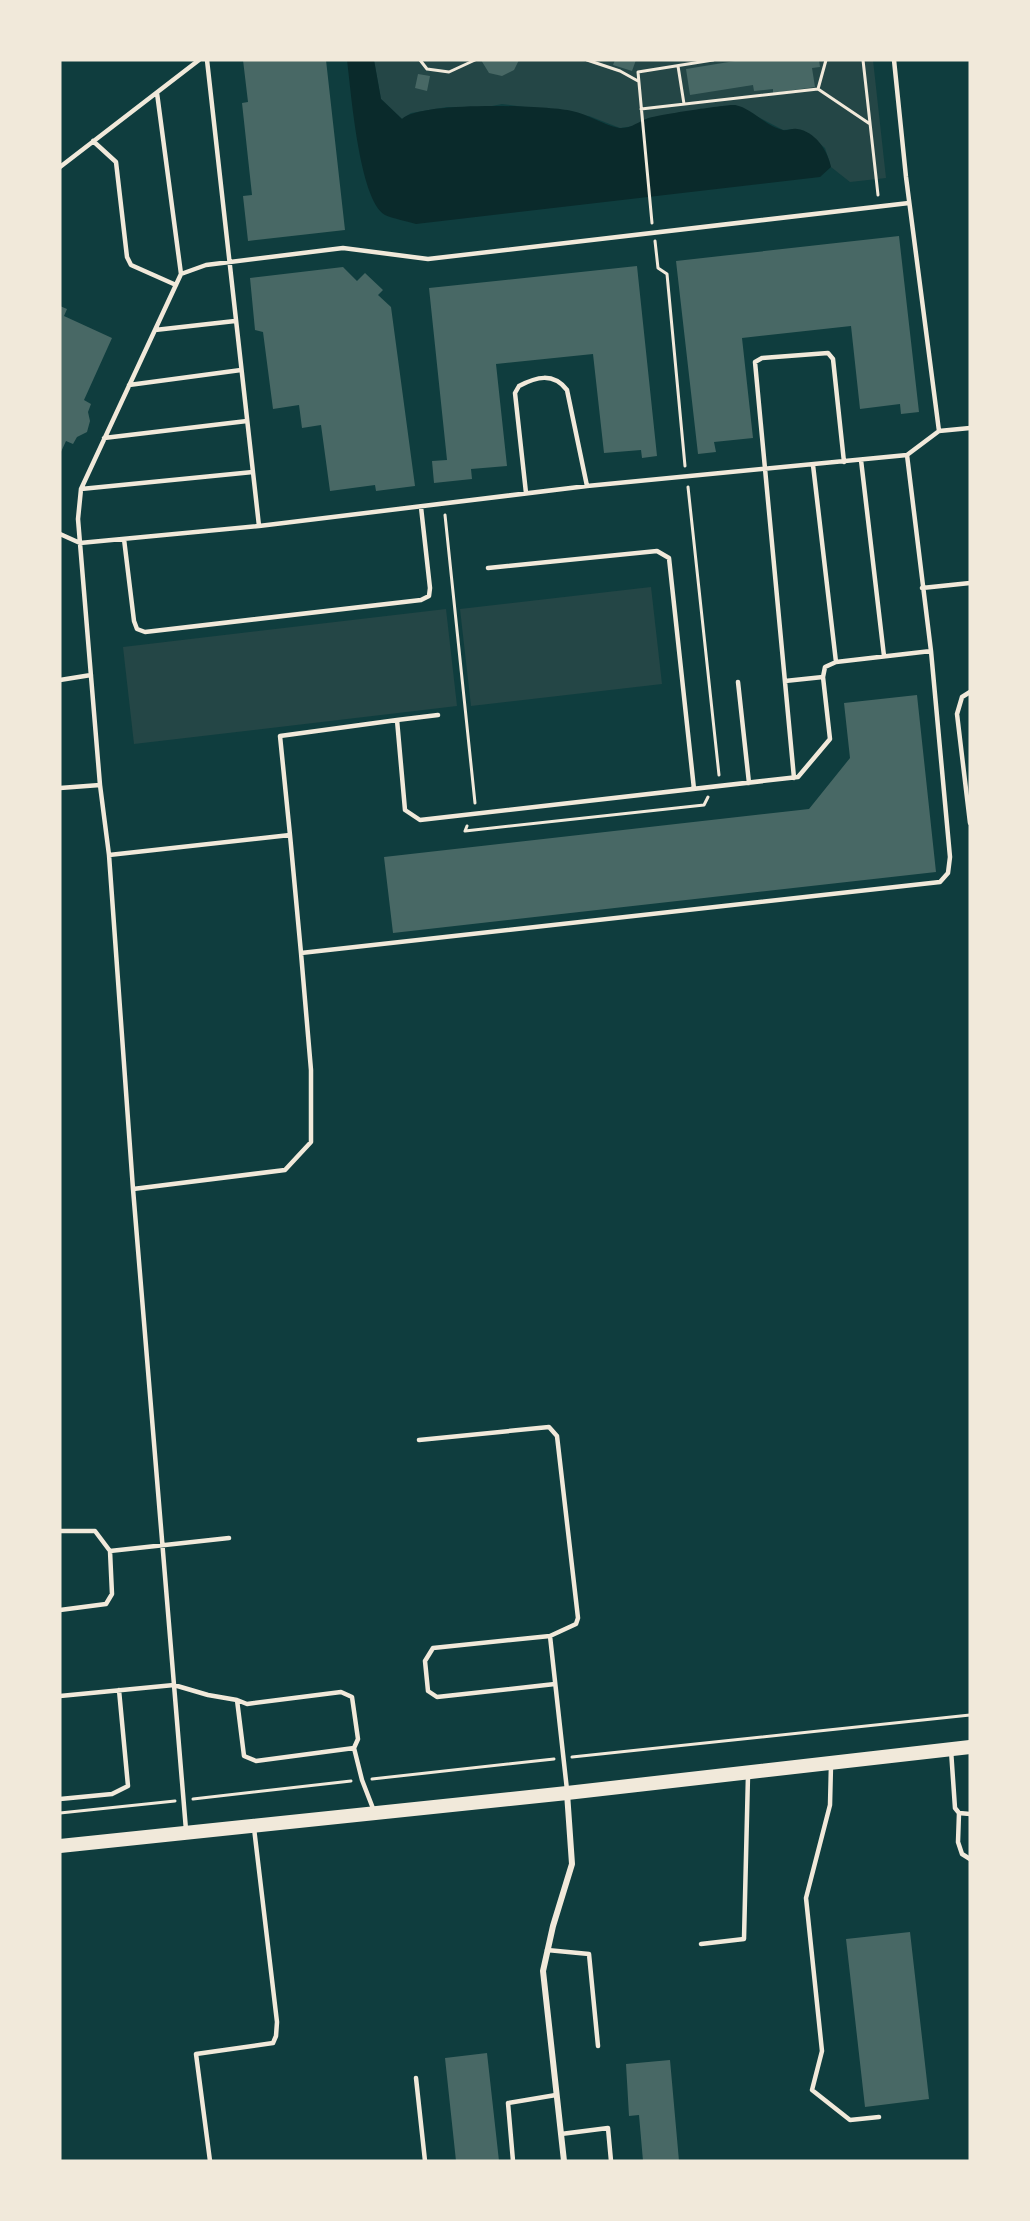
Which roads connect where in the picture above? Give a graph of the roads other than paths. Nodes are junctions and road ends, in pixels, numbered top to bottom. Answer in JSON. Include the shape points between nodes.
{"nodes":[{"id":1,"x":199,"y":60,"type":"edge"},
{"id":2,"x":207,"y":60,"type":"edge"},
{"id":3,"x":894,"y":60,"type":"edge"},
{"id":4,"x":157,"y":93,"type":"junction"},
{"id":5,"x":93,"y":141,"type":"junction"},
{"id":6,"x":60,"y":166,"type":"edge"},
{"id":7,"x":909,"y":203,"type":"junction"},
{"id":8,"x":228,"y":262,"type":"junction"},
{"id":9,"x":181,"y":274,"type":"junction"},
{"id":10,"x":176,"y":285,"type":"junction"},
{"id":11,"x":235,"y":321,"type":"junction"},
{"id":12,"x":155,"y":330,"type":"junction"},
{"id":13,"x":240,"y":370,"type":"junction"},
{"id":14,"x":129,"y":385,"type":"junction"},
{"id":15,"x":247,"y":421,"type":"junction"},
{"id":16,"x":970,"y":428,"type":"edge"},
{"id":17,"x":939,"y":431,"type":"junction"},
{"id":18,"x":104,"y":438,"type":"junction"},
{"id":19,"x":907,"y":455,"type":"junction"},
{"id":20,"x":861,"y":460,"type":"junction"},
{"id":21,"x":844,"y":462,"type":"junction"},
{"id":22,"x":813,"y":465,"type":"junction"},
{"id":23,"x":764,"y":470,"type":"junction"},
{"id":24,"x":253,"y":472,"type":"junction"},
{"id":25,"x":587,"y":486,"type":"junction"},
{"id":26,"x":81,"y":489,"type":"junction"},
{"id":27,"x":526,"y":493,"type":"junction"},
{"id":28,"x":421,"y":507,"type":"junction"},
{"id":29,"x":259,"y":526,"type":"junction"},
{"id":30,"x":60,"y":534,"type":"edge"},
{"id":31,"x":124,"y":539,"type":"junction"},
{"id":32,"x":80,"y":543,"type":"junction"},
{"id":33,"x":488,"y":568,"type":"dead end"},
{"id":34,"x":970,"y":583,"type":"edge"},
{"id":35,"x":922,"y":588,"type":"junction"},
{"id":36,"x":931,"y":651,"type":"junction"},
{"id":37,"x":884,"y":656,"type":"junction"},
{"id":38,"x":836,"y":662,"type":"junction"},
{"id":39,"x":91,"y":675,"type":"junction"},
{"id":40,"x":822,"y":677,"type":"junction"},
{"id":41,"x":60,"y":680,"type":"edge"},
{"id":42,"x":784,"y":681,"type":"junction"},
{"id":43,"x":738,"y":682,"type":"dead end"},
{"id":44,"x":970,"y":692,"type":"edge"},
{"id":45,"x":438,"y":715,"type":"dead end"},
{"id":46,"x":397,"y":720,"type":"junction"},
{"id":47,"x":794,"y":778,"type":"junction"},
{"id":48,"x":749,"y":783,"type":"junction"},
{"id":49,"x":100,"y":784,"type":"junction"},
{"id":50,"x":60,"y":788,"type":"edge"},
{"id":51,"x":694,"y":789,"type":"junction"},
{"id":52,"x":970,"y":822,"type":"edge"},
{"id":53,"x":290,"y":835,"type":"junction"},
{"id":54,"x":109,"y":855,"type":"junction"},
{"id":55,"x":301,"y":953,"type":"junction"},
{"id":56,"x":133,"y":1189,"type":"junction"},
{"id":57,"x":419,"y":1440,"type":"dead end"},
{"id":58,"x":60,"y":1532,"type":"edge"},
{"id":59,"x":229,"y":1538,"type":"dead end"},
{"id":60,"x":163,"y":1545,"type":"junction"},
{"id":61,"x":110,"y":1551,"type":"junction"},
{"id":62,"x":60,"y":1610,"type":"edge"},
{"id":63,"x":550,"y":1636,"type":"junction"},
{"id":64,"x":555,"y":1684,"type":"junction"},
{"id":65,"x":174,"y":1685,"type":"junction"},
{"id":66,"x":119,"y":1690,"type":"junction"},
{"id":67,"x":60,"y":1696,"type":"edge"},
{"id":68,"x":237,"y":1700,"type":"junction"},
{"id":69,"x":970,"y":1747,"type":"edge"},
{"id":70,"x":354,"y":1748,"type":"junction"},
{"id":71,"x":951,"y":1749,"type":"junction"},
{"id":72,"x":831,"y":1763,"type":"junction"},
{"id":73,"x":748,"y":1772,"type":"junction"},
{"id":74,"x":567,"y":1793,"type":"junction"},
{"id":75,"x":60,"y":1799,"type":"edge"},
{"id":76,"x":374,"y":1813,"type":"junction"},
{"id":77,"x":959,"y":1813,"type":"junction"},
{"id":78,"x":970,"y":1814,"type":"edge"},
{"id":79,"x":254,"y":1826,"type":"junction"},
{"id":80,"x":187,"y":1833,"type":"junction"},
{"id":81,"x":60,"y":1846,"type":"edge"},
{"id":82,"x":970,"y":1859,"type":"edge"},
{"id":83,"x":702,"y":1944,"type":"dead end"},
{"id":84,"x":548,"y":1950,"type":"junction"},
{"id":85,"x":598,"y":2046,"type":"dead end"},
{"id":86,"x":416,"y":2078,"type":"dead end"},
{"id":87,"x":556,"y":2095,"type":"junction"},
{"id":88,"x":879,"y":2117,"type":"dead end"},
{"id":89,"x":561,"y":2134,"type":"junction"},
{"id":90,"x":210,"y":2161,"type":"edge"},
{"id":91,"x":425,"y":2161,"type":"edge"},
{"id":92,"x":513,"y":2161,"type":"edge"},
{"id":93,"x":564,"y":2161,"type":"edge"},
{"id":94,"x":611,"y":2161,"type":"edge"}],
"edges":[{"from":1,"to":4,"type":"lane"},
{"from":2,"to":8,"type":"lane"},
{"from":3,"to":7,"type":"lane"},
{"from":4,"to":5,"type":"lane"},
{"from":4,"to":9,"type":"lane"},
{"from":5,"to":6,"type":"lane"},
{"from":5,"to":10,"type":"lane","via":[[116,162],[131,266]]},
{"from":7,"to":8,"type":"lane","via":[[428,259],[343,248]]},
{"from":7,"to":17,"type":"lane"},
{"from":8,"to":9,"type":"lane"},
{"from":8,"to":11,"type":"lane"},
{"from":9,"to":10,"type":"lane"},
{"from":10,"to":12,"type":"lane"},
{"from":11,"to":12,"type":"lane"},
{"from":11,"to":13,"type":"lane"},
{"from":12,"to":14,"type":"lane"},
{"from":13,"to":14,"type":"lane"},
{"from":13,"to":15,"type":"lane"},
{"from":14,"to":18,"type":"lane"},
{"from":15,"to":18,"type":"lane"},
{"from":15,"to":24,"type":"lane"},
{"from":16,"to":17,"type":"lane"},
{"from":17,"to":19,"type":"lane"},
{"from":18,"to":26,"type":"lane"},
{"from":19,"to":20,"type":"lane"},
{"from":19,"to":35,"type":"lane"},
{"from":20,"to":21,"type":"lane"},
{"from":20,"to":37,"type":"lane"},
{"from":21,"to":22,"type":"lane"},
{"from":21,"to":23,"type":"lane","via":[[833,359],[821,352],[755,362]]},
{"from":22,"to":23,"type":"lane"},
{"from":22,"to":38,"type":"lane"},
{"from":23,"to":25,"type":"lane"},
{"from":23,"to":42,"type":"lane"},
{"from":24,"to":26,"type":"lane"},
{"from":24,"to":29,"type":"lane"},
{"from":25,"to":27,"type":"lane"},
{"from":25,"to":27,"type":"lane","via":[[567,390],[561,382],[543,377],[519,386],[515,393]]},
{"from":26,"to":32,"type":"lane"},
{"from":27,"to":28,"type":"lane"},
{"from":28,"to":29,"type":"lane"},
{"from":28,"to":31,"type":"lane","via":[[430,588],[429,596],[421,600],[145,632],[137,629],[134,621]]},
{"from":29,"to":31,"type":"lane"},
{"from":30,"to":32,"type":"lane"},
{"from":31,"to":32,"type":"lane"},
{"from":32,"to":39,"type":"lane"},
{"from":33,"to":51,"type":"lane","via":[[657,551],[669,558]]},
{"from":34,"to":35,"type":"lane"},
{"from":35,"to":36,"type":"lane"},
{"from":36,"to":37,"type":"lane"},
{"from":36,"to":55,"type":"lane","via":[[950,857],[948,873],[939,882]]},
{"from":37,"to":38,"type":"lane"},
{"from":38,"to":40,"type":"lane","via":[[825,667]]},
{"from":39,"to":41,"type":"lane"},
{"from":39,"to":49,"type":"lane"},
{"from":40,"to":42,"type":"lane"},
{"from":40,"to":47,"type":"lane","via":[[830,739]]},
{"from":42,"to":47,"type":"lane"},
{"from":43,"to":48,"type":"lane"},
{"from":44,"to":52,"type":"lane","via":[[962,697],[957,714]]},
{"from":45,"to":46,"type":"lane"},
{"from":46,"to":51,"type":"lane","via":[[405,810],[420,820]]},
{"from":46,"to":53,"type":"lane","via":[[280,736]]},
{"from":47,"to":48,"type":"lane"},
{"from":48,"to":51,"type":"lane"},
{"from":49,"to":50,"type":"lane"},
{"from":49,"to":54,"type":"lane"},
{"from":53,"to":54,"type":"lane"},
{"from":53,"to":55,"type":"lane"},
{"from":54,"to":56,"type":"lane"},
{"from":55,"to":56,"type":"lane","via":[[312,1070],[311,1142],[285,1170]]},
{"from":56,"to":60,"type":"lane"},
{"from":57,"to":63,"type":"lane","via":[[549,1427],[557,1437],[578,1618],[576,1624]]},
{"from":58,"to":61,"type":"lane","via":[[94,1531]]},
{"from":59,"to":60,"type":"lane"},
{"from":60,"to":61,"type":"lane"},
{"from":60,"to":65,"type":"lane"},
{"from":61,"to":62,"type":"lane","via":[[112,1594],[106,1604]]},
{"from":63,"to":64,"type":"lane"},
{"from":63,"to":64,"type":"lane","via":[[433,1648],[425,1661],[428,1691],[437,1697]]},
{"from":64,"to":74,"type":"lane"},
{"from":65,"to":66,"type":"lane"},
{"from":65,"to":68,"type":"lane"},
{"from":65,"to":80,"type":"lane"},
{"from":66,"to":67,"type":"lane"},
{"from":66,"to":75,"type":"lane","via":[[128,1786],[112,1794]]},
{"from":68,"to":70,"type":"lane","via":[[244,1756],[255,1761]]},
{"from":68,"to":70,"type":"lane","via":[[247,1704],[341,1692],[352,1697],[358,1739]]},
{"from":69,"to":71,"type":"main road"},
{"from":70,"to":76,"type":"lane"},
{"from":71,"to":72,"type":"main road"},
{"from":71,"to":77,"type":"lane","via":[[955,1808]]},
{"from":72,"to":73,"type":"main road"},
{"from":72,"to":88,"type":"lane","via":[[830,1805],[806,1898],[822,2051],[812,2090],[850,2120]]},
{"from":73,"to":74,"type":"main road"},
{"from":73,"to":83,"type":"lane","via":[[744,1940]]},
{"from":74,"to":76,"type":"main road"},
{"from":74,"to":84,"type":"street","via":[[572,1864]]},
{"from":76,"to":79,"type":"main road"},
{"from":77,"to":78,"type":"lane"},
{"from":77,"to":82,"type":"lane","via":[[958,1842],[962,1854]]},
{"from":79,"to":80,"type":"main road"},
{"from":79,"to":90,"type":"lane","via":[[276,2036],[273,2043],[196,2054]]},
{"from":80,"to":81,"type":"main road"},
{"from":84,"to":85,"type":"lane","via":[[589,1954]]},
{"from":84,"to":87,"type":"street","via":[[543,1971],[544,2002]]},
{"from":86,"to":91,"type":"lane"},
{"from":87,"to":89,"type":"street"},
{"from":87,"to":92,"type":"lane","via":[[508,2103]]},
{"from":89,"to":93,"type":"street"},
{"from":89,"to":94,"type":"lane","via":[[608,2128]]}]}
